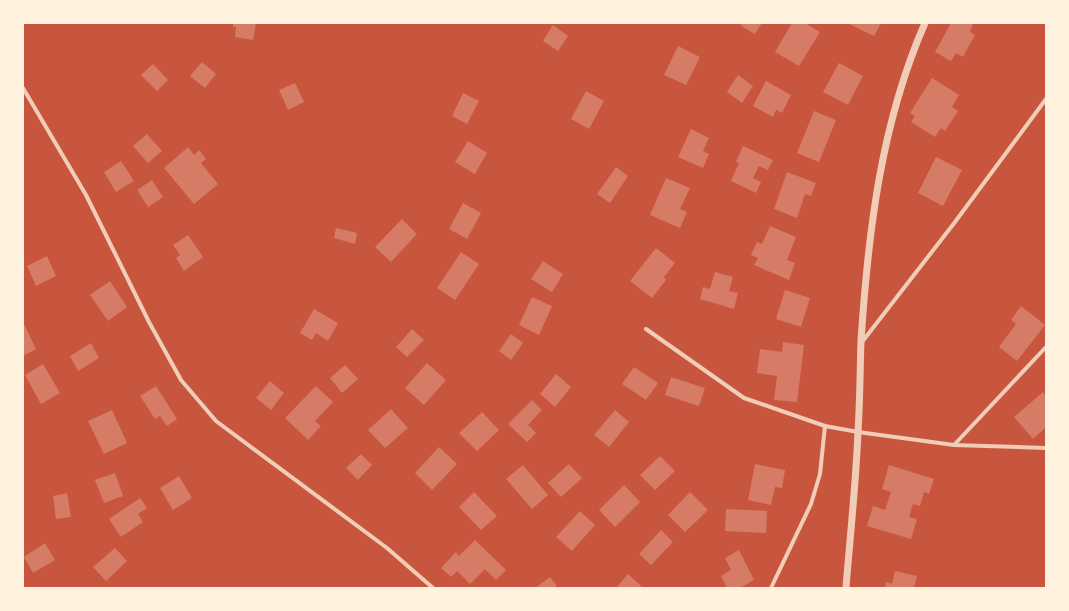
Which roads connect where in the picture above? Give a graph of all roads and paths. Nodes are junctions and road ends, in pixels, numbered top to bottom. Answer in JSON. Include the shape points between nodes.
{"nodes":[{"id":1,"x":925,"y":23,"type":"edge"},
{"id":2,"x":23,"y":88,"type":"edge"},
{"id":3,"x":1046,"y":99,"type":"edge"},
{"id":4,"x":646,"y":329,"type":"dead end"},
{"id":5,"x":861,"y":342,"type":"junction"},
{"id":6,"x":1046,"y":347,"type":"edge"},
{"id":7,"x":824,"y":426,"type":"junction"},
{"id":8,"x":858,"y":432,"type":"junction"},
{"id":9,"x":954,"y":445,"type":"junction"},
{"id":10,"x":1046,"y":448,"type":"edge"},
{"id":11,"x":433,"y":588,"type":"edge"},
{"id":12,"x":771,"y":588,"type":"edge"},
{"id":13,"x":846,"y":588,"type":"edge"}],
"edges":[{"from":1,"to":5,"type":"street","via":[[896,102],[879,181],[866,274]]},
{"from":2,"to":11,"type":"street","via":[[86,195],[181,380],[216,420],[387,548]]},
{"from":3,"to":5,"type":"street","via":[[955,222]]},
{"from":4,"to":7,"type":"street","via":[[744,398]]},
{"from":5,"to":8,"type":"street"},
{"from":6,"to":9,"type":"street"},
{"from":7,"to":8,"type":"street"},
{"from":7,"to":12,"type":"street","via":[[820,474],[811,504]]},
{"from":8,"to":9,"type":"street"},
{"from":8,"to":13,"type":"street"},
{"from":9,"to":10,"type":"street"}]}
